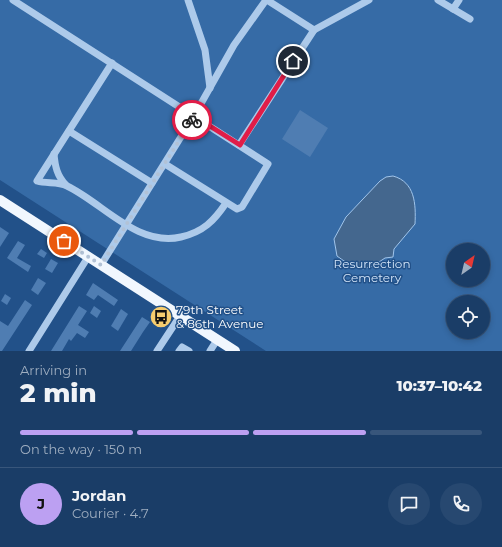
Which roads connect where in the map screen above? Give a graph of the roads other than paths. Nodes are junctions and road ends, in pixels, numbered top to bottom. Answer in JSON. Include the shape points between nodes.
{"nodes":[{"id":1,"x":13,"y":0,"type":"edge"},
{"id":2,"x":188,"y":0,"type":"edge"},
{"id":3,"x":266,"y":0,"type":"edge"},
{"id":4,"x":369,"y":0,"type":"edge"},
{"id":5,"x":438,"y":0,"type":"edge"},
{"id":6,"x":458,"y":0,"type":"edge"},
{"id":7,"x":453,"y":9,"type":"junction"},
{"id":8,"x":470,"y":19,"type":"dead end"},
{"id":9,"x":314,"y":30,"type":"junction"},
{"id":10,"x":112,"y":63,"type":"junction"},
{"id":11,"x":210,"y":88,"type":"junction"},
{"id":12,"x":194,"y":116,"type":"junction"},
{"id":13,"x":69,"y":131,"type":"junction"},
{"id":14,"x":240,"y":145,"type":"junction"},
{"id":15,"x":54,"y":153,"type":"junction"},
{"id":16,"x":165,"y":164,"type":"junction"},
{"id":17,"x":152,"y":183,"type":"junction"},
{"id":18,"x":66,"y":185,"type":"junction"},
{"id":19,"x":0,"y":200,"type":"edge"},
{"id":20,"x":226,"y":203,"type":"junction"},
{"id":21,"x":126,"y":224,"type":"junction"},
{"id":22,"x":88,"y":257,"type":"junction"},
{"id":23,"x":101,"y":265,"type":"junction"},
{"id":24,"x":180,"y":316,"type":"junction"},
{"id":25,"x":217,"y":340,"type":"junction"},
{"id":26,"x":231,"y":350,"type":"edge"},
{"id":27,"x":29,"y":351,"type":"edge"},
{"id":28,"x":157,"y":351,"type":"edge"},
{"id":29,"x":179,"y":351,"type":"edge"},
{"id":30,"x":189,"y":351,"type":"edge"},
{"id":31,"x":210,"y":351,"type":"edge"}],
"edges":[{"from":1,"to":10,"type":"street"},
{"from":2,"to":11,"type":"street","via":[[205,50]]},
{"from":3,"to":9,"type":"street"},
{"from":3,"to":11,"type":"street","via":[[241,34]]},
{"from":4,"to":9,"type":"street"},
{"from":5,"to":7,"type":"street"},
{"from":6,"to":7,"type":"street"},
{"from":7,"to":8,"type":"street"},
{"from":9,"to":14,"type":"street"},
{"from":10,"to":12,"type":"street"},
{"from":10,"to":13,"type":"street"},
{"from":11,"to":12,"type":"street"},
{"from":12,"to":14,"type":"street"},
{"from":12,"to":16,"type":"street"},
{"from":13,"to":15,"type":"street"},
{"from":13,"to":17,"type":"street"},
{"from":14,"to":20,"type":"street","via":[[266,162],[268,167],[240,208],[234,208]]},
{"from":15,"to":18,"type":"street","via":[[56,170]]},
{"from":15,"to":18,"type":"street","via":[[37,181]]},
{"from":16,"to":17,"type":"street"},
{"from":16,"to":20,"type":"street"},
{"from":17,"to":21,"type":"street"},
{"from":18,"to":21,"type":"street"},
{"from":19,"to":22,"type":"main road"},
{"from":20,"to":21,"type":"street","via":[[218,216],[200,232],[175,239],[152,237]]},
{"from":21,"to":23,"type":"street"},
{"from":22,"to":23,"type":"main road"},
{"from":22,"to":27,"type":"street"},
{"from":23,"to":24,"type":"main road"},
{"from":24,"to":25,"type":"main road"},
{"from":24,"to":28,"type":"street"},
{"from":25,"to":26,"type":"main road"},
{"from":25,"to":31,"type":"street"},
{"from":29,"to":30,"type":"street","via":[[182,347]]}]}
